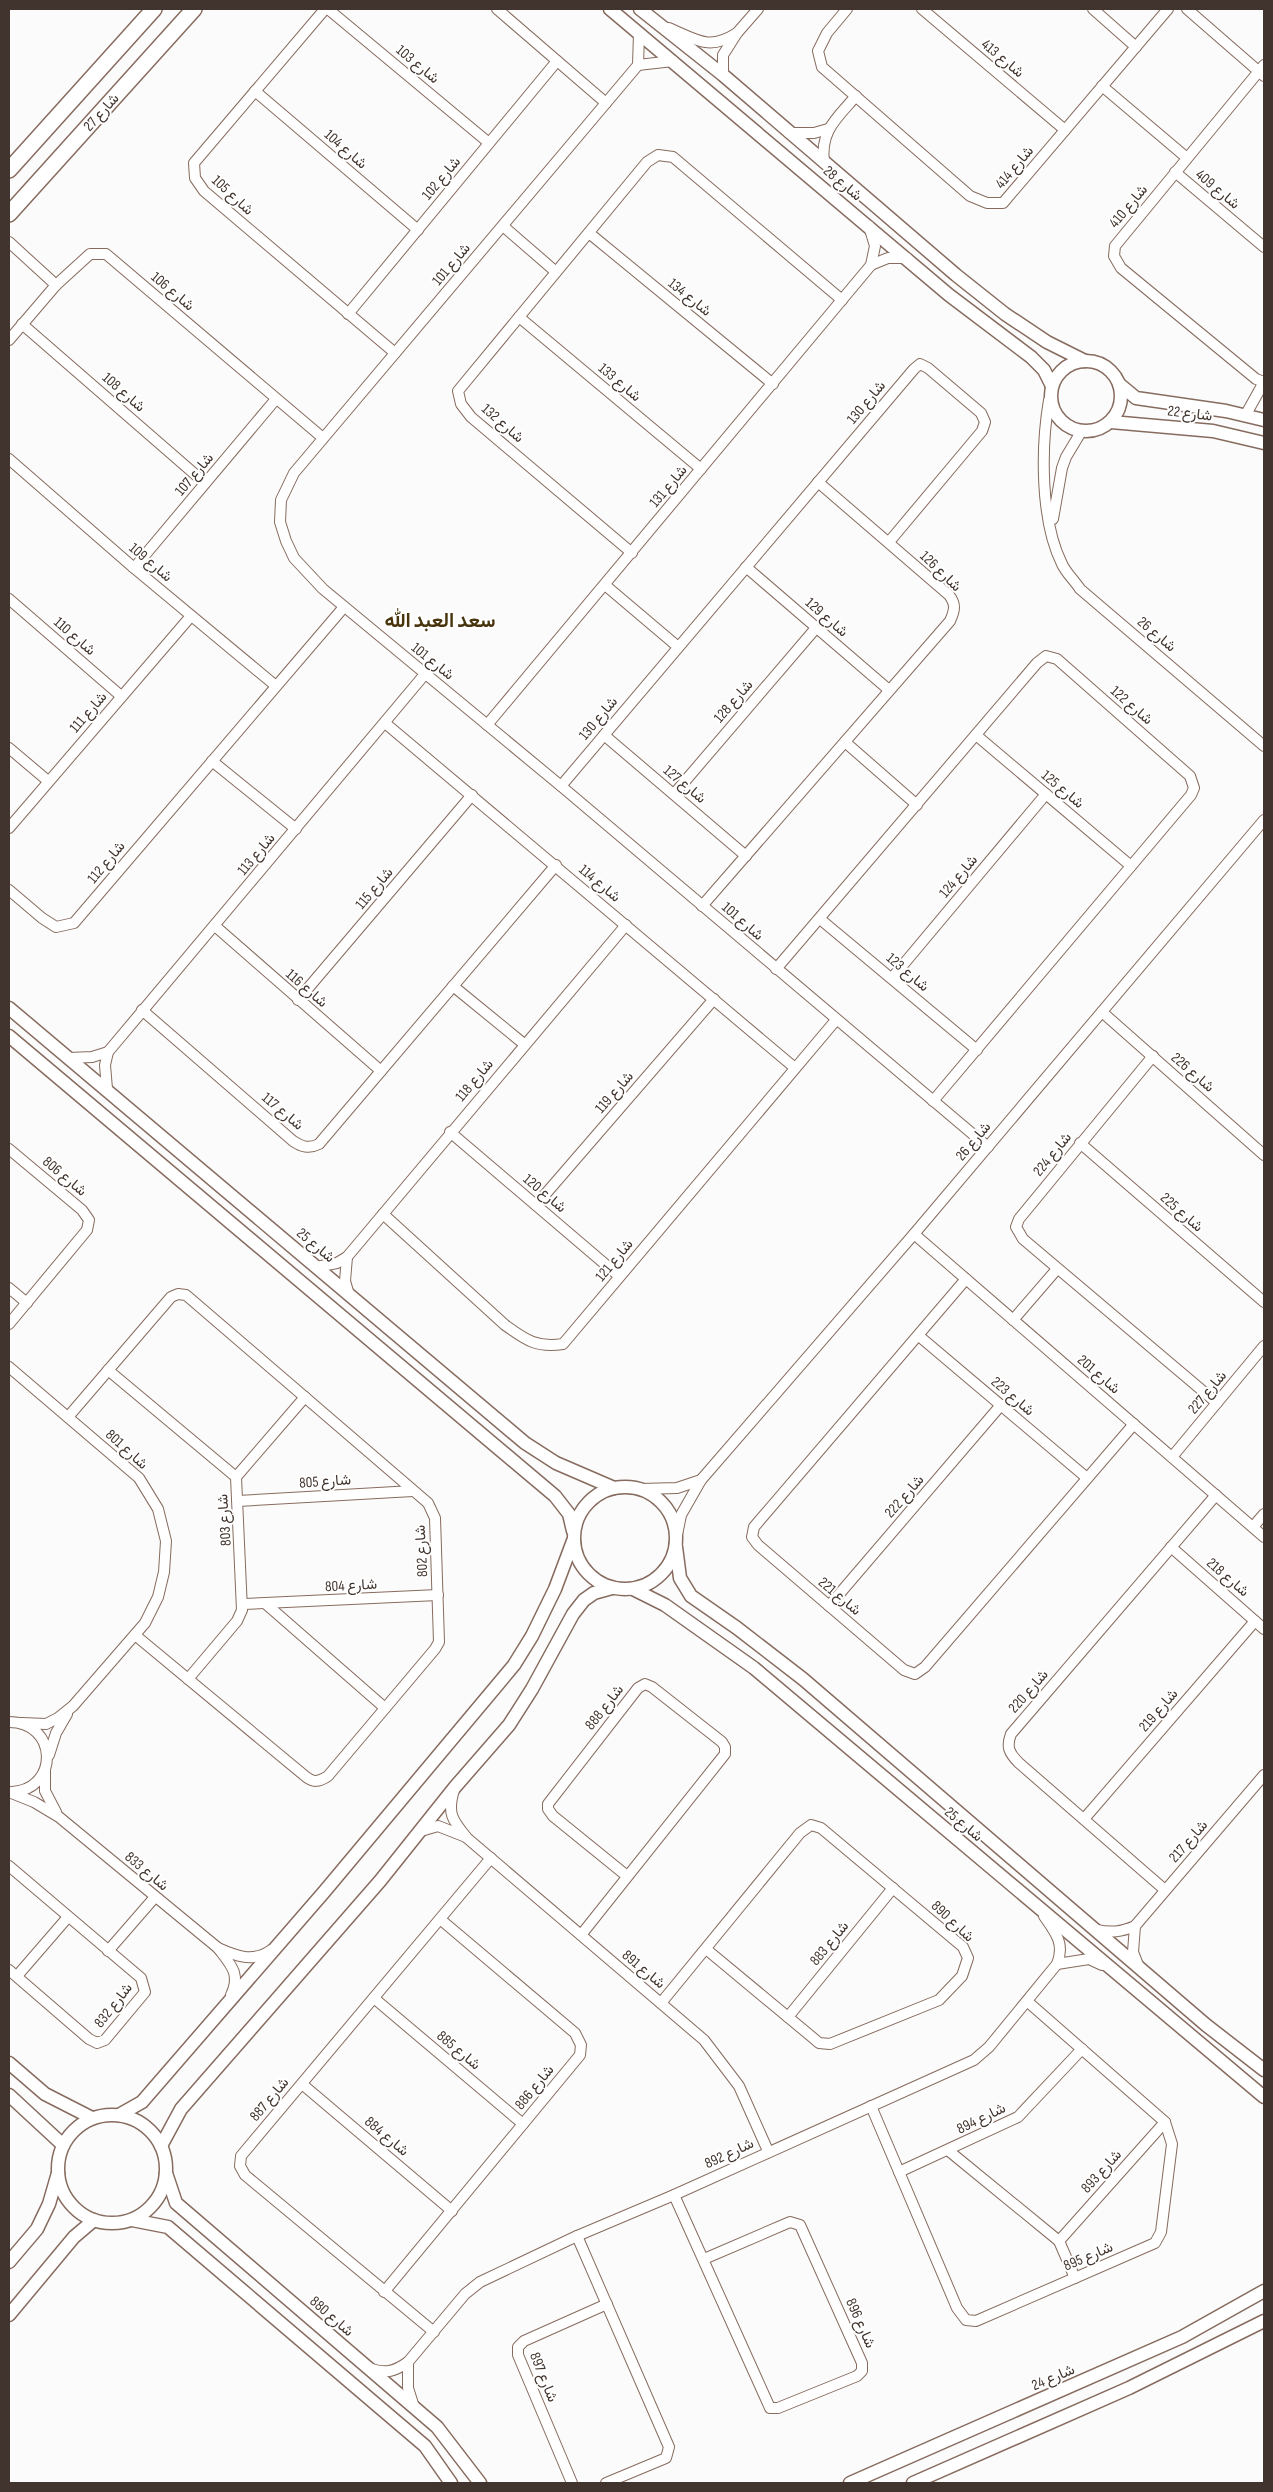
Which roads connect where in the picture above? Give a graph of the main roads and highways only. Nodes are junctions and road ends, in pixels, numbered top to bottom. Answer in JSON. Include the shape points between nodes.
{"nodes":[{"id":1,"x":154,"y":9,"type":"edge"},
{"id":2,"x":194,"y":9,"type":"edge"},
{"id":3,"x":9,"y":170,"type":"edge"},
{"id":4,"x":9,"y":214,"type":"edge"}],
"edges":[{"from":1,"to":3,"type":"main road","name":"شارع 27"},
{"from":2,"to":4,"type":"main road","name":"شارع 27"}]}
